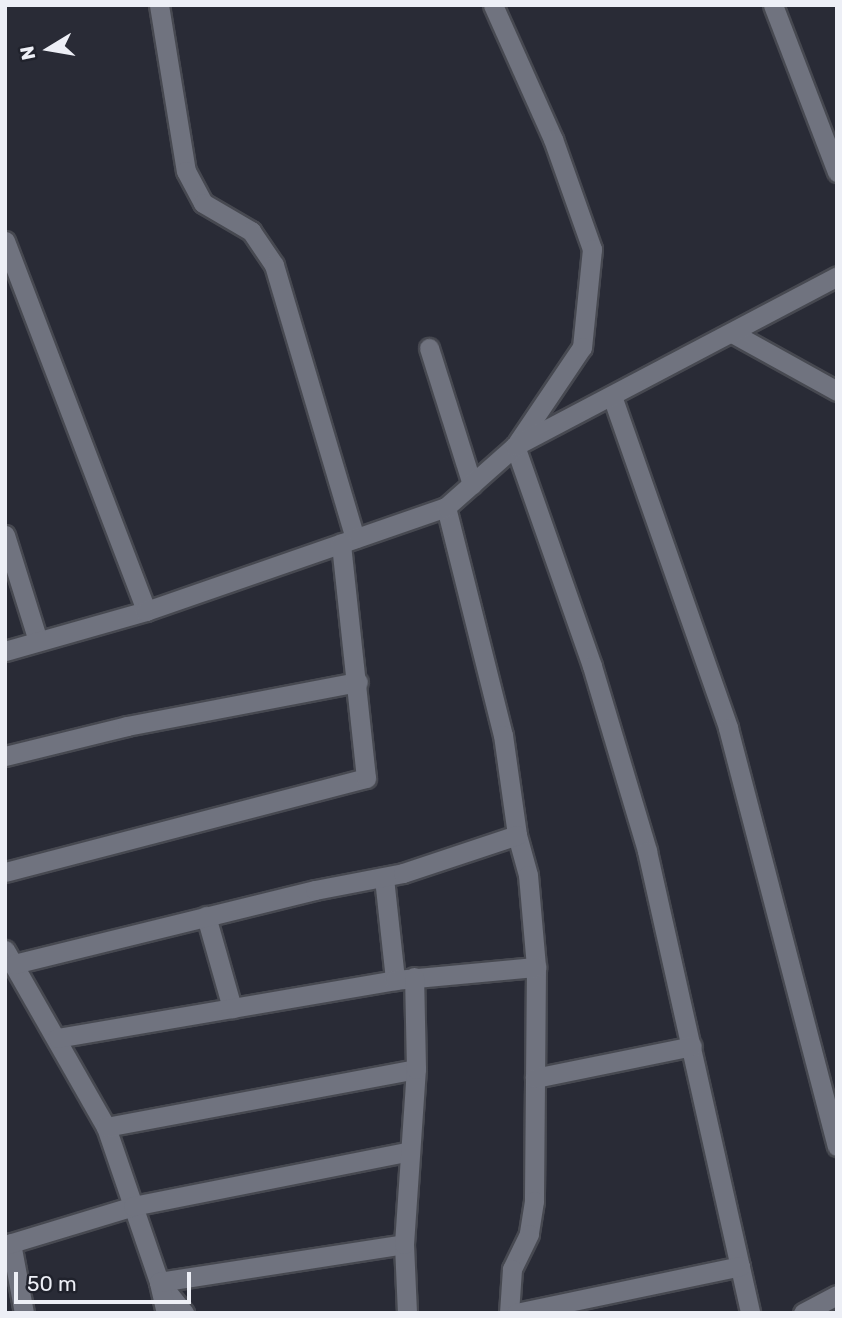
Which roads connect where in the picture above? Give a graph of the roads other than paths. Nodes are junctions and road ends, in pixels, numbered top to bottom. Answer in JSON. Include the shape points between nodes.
{"nodes":[{"id":1,"x":159,"y":5,"type":"edge"},
{"id":2,"x":493,"y":5,"type":"edge"},
{"id":3,"x":773,"y":5,"type":"edge"},
{"id":4,"x":837,"y":172,"type":"edge"},
{"id":5,"x":5,"y":242,"type":"edge"},
{"id":6,"x":837,"y":276,"type":"edge"},
{"id":7,"x":734,"y":334,"type":"junction"},
{"id":8,"x":429,"y":348,"type":"dead end"},
{"id":9,"x":837,"y":391,"type":"edge"},
{"id":10,"x":612,"y":396,"type":"junction"},
{"id":11,"x":516,"y":446,"type":"junction"},
{"id":12,"x":472,"y":484,"type":"junction"},
{"id":13,"x":446,"y":508,"type":"junction"},
{"id":14,"x":5,"y":535,"type":"edge"},
{"id":15,"x":348,"y":541,"type":"junction"},
{"id":16,"x":146,"y":611,"type":"junction"},
{"id":17,"x":38,"y":641,"type":"junction"},
{"id":18,"x":5,"y":651,"type":"edge"},
{"id":19,"x":358,"y":682,"type":"junction"},
{"id":20,"x":5,"y":756,"type":"edge"},
{"id":21,"x":517,"y":835,"type":"junction"},
{"id":22,"x":5,"y":872,"type":"edge"},
{"id":23,"x":384,"y":878,"type":"junction"},
{"id":24,"x":206,"y":916,"type":"junction"},
{"id":25,"x":10,"y":957,"type":"edge"},
{"id":26,"x":536,"y":967,"type":"junction"},
{"id":27,"x":404,"y":978,"type":"junction"},
{"id":28,"x":232,"y":1008,"type":"junction"},
{"id":29,"x":58,"y":1038,"type":"junction"},
{"id":30,"x":692,"y":1046,"type":"junction"},
{"id":31,"x":416,"y":1069,"type":"junction"},
{"id":32,"x":535,"y":1078,"type":"junction"},
{"id":33,"x":829,"y":1082,"type":"edge"},
{"id":34,"x":106,"y":1128,"type":"junction"},
{"id":35,"x":837,"y":1146,"type":"edge"},
{"id":36,"x":410,"y":1151,"type":"junction"},
{"id":37,"x":133,"y":1206,"type":"junction"},
{"id":38,"x":8,"y":1244,"type":"edge"},
{"id":39,"x":404,"y":1244,"type":"junction"},
{"id":40,"x":740,"y":1265,"type":"junction"},
{"id":41,"x":159,"y":1282,"type":"junction"},
{"id":42,"x":827,"y":1303,"type":"edge"},
{"id":43,"x":24,"y":1313,"type":"edge"},
{"id":44,"x":166,"y":1313,"type":"edge"},
{"id":45,"x":184,"y":1313,"type":"edge"},
{"id":46,"x":407,"y":1313,"type":"edge"},
{"id":47,"x":509,"y":1313,"type":"edge"},
{"id":48,"x":516,"y":1313,"type":"edge"},
{"id":49,"x":750,"y":1313,"type":"edge"},
{"id":50,"x":803,"y":1313,"type":"edge"}],
"edges":[{"from":1,"to":15,"type":"street","via":[[186,171],[203,203],[251,231],[274,265]]},
{"from":2,"to":11,"type":"street","via":[[553,139],[592,249],[582,347]]},
{"from":3,"to":4,"type":"street"},
{"from":5,"to":16,"type":"street"},
{"from":6,"to":7,"type":"street"},
{"from":7,"to":9,"type":"street"},
{"from":7,"to":10,"type":"street"},
{"from":8,"to":12,"type":"street"},
{"from":10,"to":11,"type":"street"},
{"from":10,"to":33,"type":"street","via":[[728,728]]},
{"from":11,"to":12,"type":"street"},
{"from":11,"to":30,"type":"street","via":[[592,666],[635,812]]},
{"from":12,"to":13,"type":"street"},
{"from":13,"to":15,"type":"street"},
{"from":13,"to":21,"type":"street","via":[[503,735]]},
{"from":14,"to":17,"type":"street"},
{"from":15,"to":16,"type":"street"},
{"from":15,"to":19,"type":"street"},
{"from":16,"to":17,"type":"street"},
{"from":17,"to":18,"type":"street"},
{"from":19,"to":20,"type":"street","via":[[127,726]]},
{"from":19,"to":22,"type":"street","via":[[366,778]]},
{"from":21,"to":23,"type":"street"},
{"from":21,"to":26,"type":"street","via":[[528,875]]},
{"from":23,"to":24,"type":"street"},
{"from":23,"to":27,"type":"street"},
{"from":24,"to":25,"type":"street"},
{"from":24,"to":28,"type":"street"},
{"from":25,"to":29,"type":"street"},
{"from":26,"to":27,"type":"street"},
{"from":26,"to":32,"type":"street"},
{"from":27,"to":28,"type":"street"},
{"from":27,"to":31,"type":"street"},
{"from":28,"to":29,"type":"street"},
{"from":29,"to":34,"type":"street"},
{"from":30,"to":32,"type":"street"},
{"from":30,"to":40,"type":"street"},
{"from":31,"to":34,"type":"street"},
{"from":31,"to":36,"type":"street"},
{"from":32,"to":47,"type":"street","via":[[534,1201],[530,1234],[512,1269]]},
{"from":33,"to":35,"type":"street"},
{"from":34,"to":37,"type":"street"},
{"from":36,"to":37,"type":"street"},
{"from":36,"to":39,"type":"street"},
{"from":37,"to":38,"type":"street"},
{"from":37,"to":41,"type":"street"},
{"from":38,"to":43,"type":"street"},
{"from":39,"to":41,"type":"street"},
{"from":39,"to":46,"type":"street"},
{"from":40,"to":48,"type":"street"},
{"from":40,"to":49,"type":"street"},
{"from":41,"to":44,"type":"street"},
{"from":41,"to":45,"type":"street"},
{"from":42,"to":50,"type":"street"}]}
